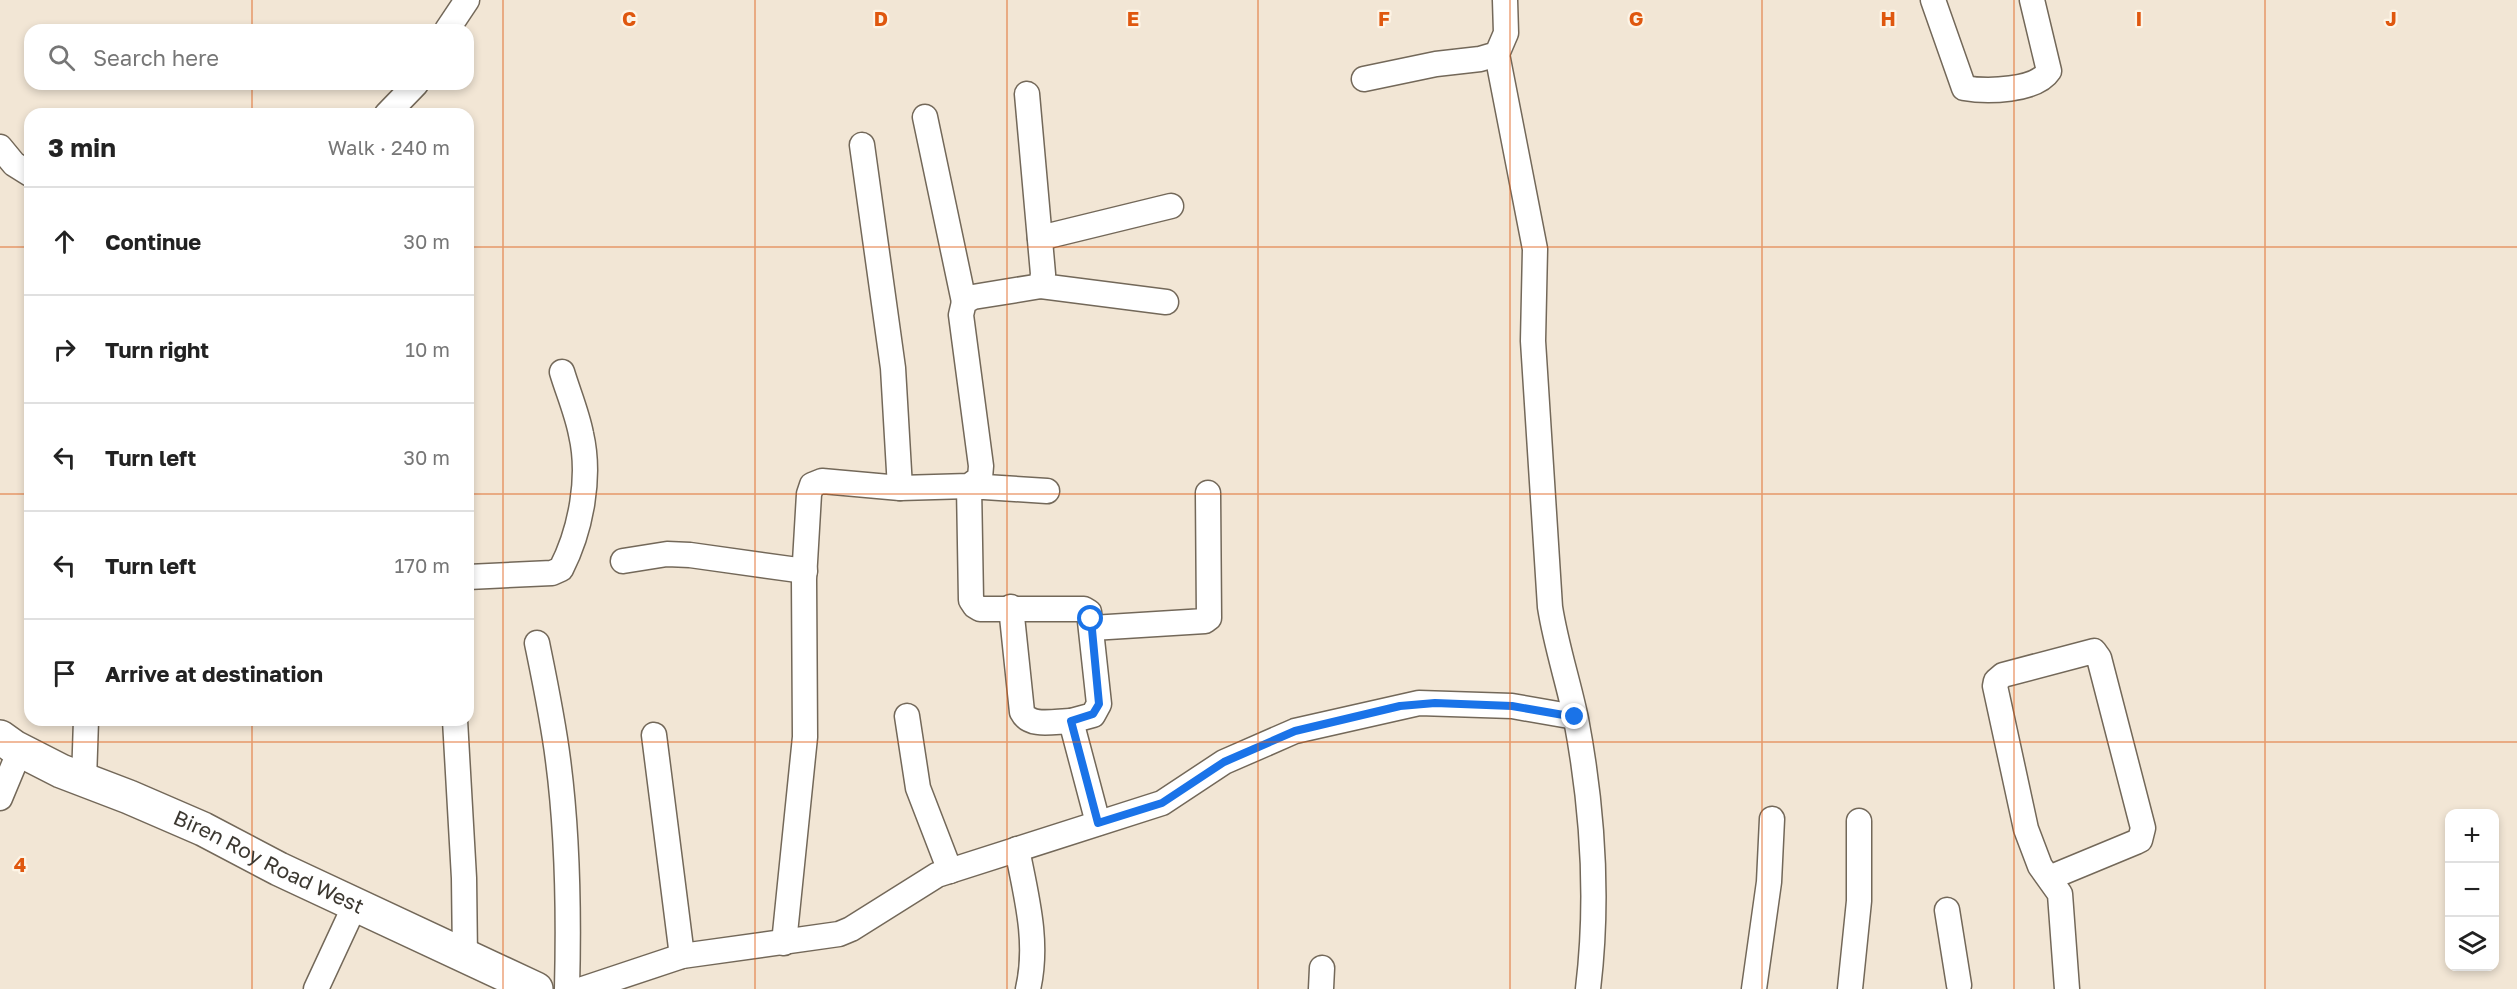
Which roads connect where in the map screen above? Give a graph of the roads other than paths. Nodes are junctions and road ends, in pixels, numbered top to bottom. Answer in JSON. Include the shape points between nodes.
{"nodes":[{"id":1,"x":467,"y":0,"type":"edge"},
{"id":2,"x":1505,"y":0,"type":"edge"},
{"id":3,"x":1933,"y":0,"type":"edge"},
{"id":4,"x":2032,"y":0,"type":"edge"},
{"id":5,"x":451,"y":24,"type":"edge"},
{"id":6,"x":1497,"y":54,"type":"junction"},
{"id":7,"x":1364,"y":79,"type":"dead end"},
{"id":8,"x":410,"y":90,"type":"edge"},
{"id":9,"x":1027,"y":94,"type":"dead end"},
{"id":10,"x":393,"y":108,"type":"edge"},
{"id":11,"x":925,"y":117,"type":"dead end"},
{"id":12,"x":862,"y":145,"type":"dead end"},
{"id":13,"x":0,"y":147,"type":"edge"},
{"id":14,"x":24,"y":170,"type":"edge"},
{"id":15,"x":1171,"y":206,"type":"dead end"},
{"id":16,"x":1040,"y":238,"type":"junction"},
{"id":17,"x":1041,"y":286,"type":"junction"},
{"id":18,"x":964,"y":302,"type":"junction"},
{"id":19,"x":1166,"y":302,"type":"dead end"},
{"id":20,"x":562,"y":372,"type":"dead end"},
{"id":21,"x":969,"y":486,"type":"junction"},
{"id":22,"x":900,"y":488,"type":"junction"},
{"id":23,"x":1047,"y":491,"type":"dead end"},
{"id":24,"x":1209,"y":493,"type":"dead end"},
{"id":25,"x":623,"y":561,"type":"dead end"},
{"id":26,"x":805,"y":571,"type":"junction"},
{"id":27,"x":474,"y":577,"type":"edge"},
{"id":28,"x":1011,"y":607,"type":"junction"},
{"id":29,"x":1092,"y":628,"type":"junction"},
{"id":30,"x":537,"y":643,"type":"dead end"},
{"id":31,"x":907,"y":716,"type":"dead end"},
{"id":32,"x":1575,"y":717,"type":"junction"},
{"id":33,"x":1071,"y":721,"type":"junction"},
{"id":34,"x":86,"y":726,"type":"edge"},
{"id":35,"x":455,"y":726,"type":"edge"},
{"id":36,"x":654,"y":735,"type":"dead end"},
{"id":37,"x":9,"y":745,"type":"edge"},
{"id":38,"x":84,"y":780,"type":"junction"},
{"id":39,"x":0,"y":798,"type":"edge"},
{"id":40,"x":1772,"y":819,"type":"dead end"},
{"id":41,"x":1859,"y":821,"type":"dead end"},
{"id":42,"x":1098,"y":823,"type":"junction"},
{"id":43,"x":1017,"y":849,"type":"junction"},
{"id":44,"x":950,"y":871,"type":"junction"},
{"id":45,"x":2049,"y":878,"type":"junction"},
{"id":46,"x":355,"y":905,"type":"junction"},
{"id":47,"x":1947,"y":910,"type":"dead end"},
{"id":48,"x":784,"y":943,"type":"junction"},
{"id":49,"x":682,"y":956,"type":"junction"},
{"id":50,"x":465,"y":958,"type":"junction"},
{"id":51,"x":1952,"y":988,"type":"edge"},
{"id":52,"x":316,"y":989,"type":"edge"},
{"id":53,"x":536,"y":989,"type":"edge"},
{"id":54,"x":567,"y":989,"type":"edge"},
{"id":55,"x":583,"y":989,"type":"edge"},
{"id":56,"x":1028,"y":989,"type":"edge"},
{"id":57,"x":1588,"y":989,"type":"edge"},
{"id":58,"x":1754,"y":989,"type":"edge"},
{"id":59,"x":1850,"y":989,"type":"edge"},
{"id":60,"x":2067,"y":989,"type":"edge"}],
"edges":[{"from":1,"to":5,"type":"street"},
{"from":2,"to":6,"type":"street","via":[[1506,33]]},
{"from":3,"to":4,"type":"street","via":[[1965,88],[1982,92],[2030,85],[2044,79],[2049,71]]},
{"from":6,"to":7,"type":"street"},
{"from":6,"to":32,"type":"street","via":[[1536,249],[1534,352],[1550,607]]},
{"from":8,"to":10,"type":"street"},
{"from":9,"to":16,"type":"street"},
{"from":11,"to":18,"type":"street"},
{"from":12,"to":22,"type":"street","via":[[893,368]]},
{"from":13,"to":14,"type":"street"},
{"from":15,"to":16,"type":"street"},
{"from":16,"to":17,"type":"street"},
{"from":17,"to":18,"type":"street","via":[[973,297]]},
{"from":17,"to":19,"type":"street"},
{"from":18,"to":21,"type":"street","via":[[962,315],[981,466],[980,478]]},
{"from":20,"to":27,"type":"street","via":[[582,435],[584,483],[583,506],[567,557],[561,569],[552,573]]},
{"from":21,"to":22,"type":"street"},
{"from":21,"to":23,"type":"street"},
{"from":21,"to":28,"type":"street","via":[[971,600],[980,609]]},
{"from":22,"to":26,"type":"street","via":[[822,482],[812,485]]},
{"from":24,"to":29,"type":"street","via":[[1209,618]]},
{"from":25,"to":26,"type":"street","via":[[667,554],[690,555]]},
{"from":26,"to":48,"type":"street","via":[[805,737]]},
{"from":28,"to":29,"type":"street","via":[[1084,609],[1089,612]]},
{"from":28,"to":33,"type":"street","via":[[1025,719]]},
{"from":29,"to":33,"type":"street","via":[[1099,704],[1093,714]]},
{"from":30,"to":54,"type":"street","via":[[558,762],[567,872]]},
{"from":31,"to":44,"type":"street","via":[[918,788]]},
{"from":32,"to":42,"type":"street","via":[[1512,706],[1400,706],[1295,731],[1224,762],[1162,803]]},
{"from":32,"to":57,"type":"street","via":[[1593,839],[1595,893]]},
{"from":33,"to":42,"type":"street"},
{"from":34,"to":38,"type":"street"},
{"from":35,"to":50,"type":"street"},
{"from":36,"to":49,"type":"street"},
{"from":37,"to":38,"type":"main road","name":"Biren Roy Road West"},
{"from":37,"to":39,"type":"street"},
{"from":38,"to":46,"type":"main road","name":"Biren Roy Road West","via":[[203,829]]},
{"from":40,"to":58,"type":"street","via":[[1769,882]]},
{"from":41,"to":59,"type":"street","via":[[1859,901]]},
{"from":42,"to":43,"type":"street"},
{"from":43,"to":44,"type":"street"},
{"from":43,"to":56,"type":"street","via":[[1033,943]]},
{"from":44,"to":48,"type":"street","via":[[918,885],[851,929]]},
{"from":45,"to":45,"type":"street","via":[[2136,842],[2143,835],[2099,658],[2094,651],[2003,675],[1996,681],[2026,829],[2040,866]]},
{"from":45,"to":60,"type":"street","via":[[2062,901]]},
{"from":46,"to":50,"type":"main road","name":"Biren Roy Road West"},
{"from":46,"to":52,"type":"street"},
{"from":47,"to":51,"type":"street"},
{"from":48,"to":49,"type":"street"},
{"from":49,"to":55,"type":"street"},
{"from":50,"to":53,"type":"main road","name":"Biren Roy Road West"}]}
